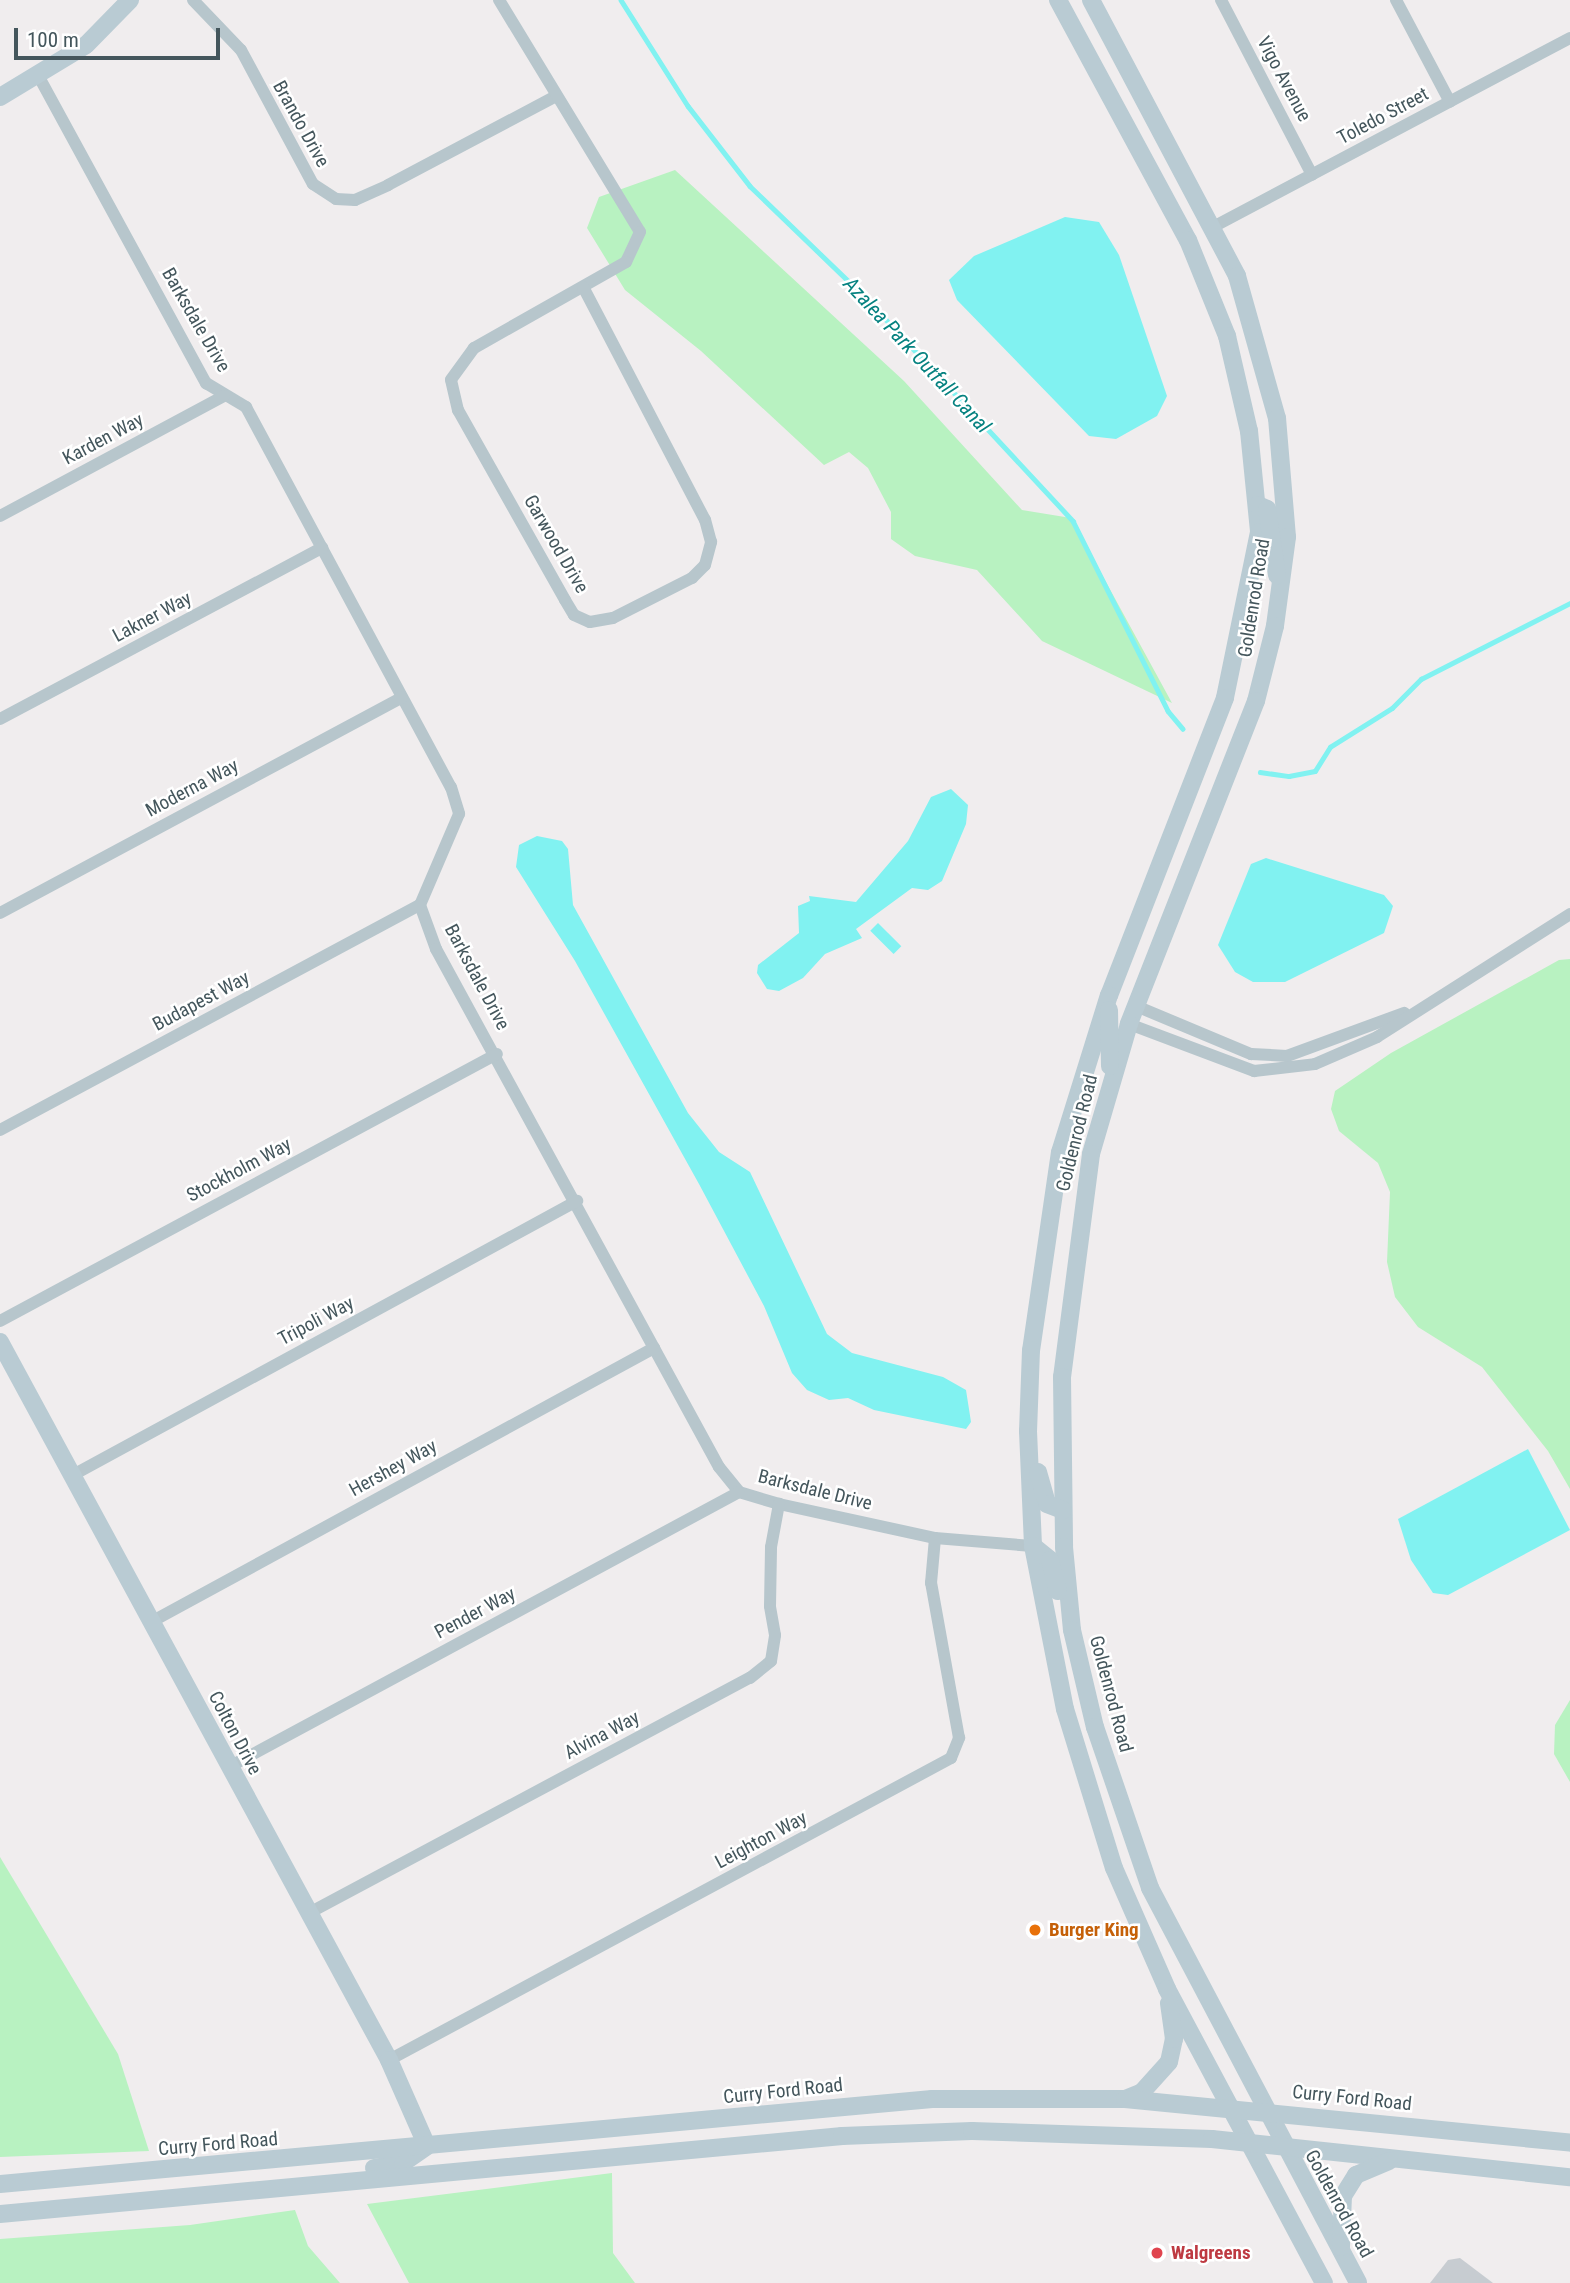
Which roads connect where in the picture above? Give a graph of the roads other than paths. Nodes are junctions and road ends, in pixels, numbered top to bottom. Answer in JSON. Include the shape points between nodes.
{"nodes":[{"id":1,"x":130,"y":0,"type":"edge"},
{"id":2,"x":193,"y":0,"type":"edge"},
{"id":3,"x":499,"y":0,"type":"edge"},
{"id":4,"x":1058,"y":0,"type":"edge"},
{"id":5,"x":1091,"y":0,"type":"edge"},
{"id":6,"x":1221,"y":0,"type":"edge"},
{"id":7,"x":1396,"y":0,"type":"edge"},
{"id":8,"x":1570,"y":38,"type":"edge"},
{"id":9,"x":39,"y":77,"type":"junction"},
{"id":10,"x":556,"y":96,"type":"junction"},
{"id":11,"x":0,"y":97,"type":"edge"},
{"id":12,"x":1450,"y":102,"type":"junction"},
{"id":13,"x":1312,"y":175,"type":"junction"},
{"id":14,"x":1213,"y":227,"type":"junction"},
{"id":15,"x":583,"y":288,"type":"junction"},
{"id":16,"x":224,"y":396,"type":"junction"},
{"id":17,"x":1256,"y":505,"type":"junction"},
{"id":18,"x":0,"y":516,"type":"edge"},
{"id":19,"x":322,"y":548,"type":"junction"},
{"id":20,"x":1280,"y":589,"type":"junction"},
{"id":21,"x":402,"y":697,"type":"junction"},
{"id":22,"x":0,"y":719,"type":"edge"},
{"id":23,"x":420,"y":905,"type":"junction"},
{"id":24,"x":0,"y":913,"type":"edge"},
{"id":25,"x":1570,"y":914,"type":"edge"},
{"id":26,"x":1133,"y":936,"type":"junction"},
{"id":27,"x":1109,"y":995,"type":"junction"},
{"id":28,"x":1136,"y":1006,"type":"junction"},
{"id":29,"x":1411,"y":1012,"type":"junction"},
{"id":30,"x":1129,"y":1024,"type":"junction"},
{"id":31,"x":497,"y":1054,"type":"junction"},
{"id":32,"x":1110,"y":1084,"type":"junction"},
{"id":33,"x":0,"y":1130,"type":"edge"},
{"id":34,"x":577,"y":1201,"type":"junction"},
{"id":35,"x":0,"y":1321,"type":"edge"},
{"id":36,"x":0,"y":1342,"type":"edge"},
{"id":37,"x":654,"y":1348,"type":"junction"},
{"id":38,"x":1028,"y":1432,"type":"junction"},
{"id":39,"x":73,"y":1475,"type":"junction"},
{"id":40,"x":739,"y":1492,"type":"junction"},
{"id":41,"x":779,"y":1504,"type":"junction"},
{"id":42,"x":1063,"y":1510,"type":"junction"},
{"id":43,"x":934,"y":1538,"type":"junction"},
{"id":44,"x":1033,"y":1546,"type":"junction"},
{"id":45,"x":151,"y":1622,"type":"junction"},
{"id":46,"x":1072,"y":1630,"type":"junction"},
{"id":47,"x":229,"y":1767,"type":"junction"},
{"id":48,"x":309,"y":1913,"type":"junction"},
{"id":49,"x":1167,"y":1989,"type":"junction"},
{"id":50,"x":388,"y":2060,"type":"junction"},
{"id":51,"x":1125,"y":2099,"type":"junction"},
{"id":52,"x":1230,"y":2106,"type":"junction"},
{"id":53,"x":1264,"y":2110,"type":"junction"},
{"id":54,"x":732,"y":2117,"type":"junction"},
{"id":55,"x":1249,"y":2143,"type":"junction"},
{"id":56,"x":1570,"y":2143,"type":"edge"},
{"id":57,"x":427,"y":2146,"type":"junction"},
{"id":58,"x":1283,"y":2146,"type":"junction"},
{"id":59,"x":1396,"y":2159,"type":"junction"},
{"id":60,"x":449,"y":2173,"type":"junction"},
{"id":61,"x":1570,"y":2177,"type":"edge"},
{"id":62,"x":0,"y":2185,"type":"edge"},
{"id":63,"x":96,"y":2205,"type":"junction"},
{"id":64,"x":0,"y":2214,"type":"edge"},
{"id":65,"x":1341,"y":2252,"type":"junction"},
{"id":66,"x":1324,"y":2283,"type":"edge"},
{"id":67,"x":1358,"y":2283,"type":"edge"}],
"edges":[{"from":1,"to":9,"type":"main road","via":[[86,46]]},
{"from":2,"to":10,"type":"street","name":"Brando Drive","via":[[241,50],[313,184],[336,199],[355,200],[388,185]]},
{"from":3,"to":10,"type":"street","name":"Garwood Drive"},
{"from":4,"to":17,"type":"main road","name":"Goldenrod Road","via":[[1211,291],[1227,336],[1249,431]]},
{"from":5,"to":14,"type":"main road","name":"Goldenrod Road"},
{"from":6,"to":13,"type":"street","name":"Vigo Avenue"},
{"from":7,"to":12,"type":"street"},
{"from":8,"to":12,"type":"street","name":"Toledo Street"},
{"from":9,"to":11,"type":"main road"},
{"from":9,"to":16,"type":"street","name":"Barksdale Drive","via":[[206,383]]},
{"from":10,"to":15,"type":"street","name":"Garwood Drive","via":[[640,232],[640,243],[625,262]]},
{"from":12,"to":13,"type":"street","name":"Toledo Street"},
{"from":13,"to":14,"type":"street","name":"Toledo Street"},
{"from":14,"to":20,"type":"main road","name":"Goldenrod Road","via":[[1251,314],[1277,418],[1287,537]]},
{"from":15,"to":15,"type":"street","name":"Garwood Drive","via":[[705,520],[710,542],[705,565],[692,578],[613,618],[590,622],[574,615],[558,588],[457,410],[451,380],[474,348]]},
{"from":16,"to":18,"type":"street","name":"Karden Way"},
{"from":16,"to":19,"type":"street","name":"Barksdale Drive","via":[[246,407]]},
{"from":17,"to":20,"type":"main road","via":[[1267,509]]},
{"from":17,"to":26,"type":"main road","name":"Goldenrod Road","via":[[1259,532],[1225,698]]},
{"from":19,"to":21,"type":"street","name":"Barksdale Drive"},
{"from":19,"to":22,"type":"street","name":"Lakner Way"},
{"from":20,"to":28,"type":"main road","name":"Goldenrod Road","via":[[1256,701]]},
{"from":21,"to":23,"type":"street","name":"Barksdale Drive","via":[[451,787],[459,814]]},
{"from":21,"to":24,"type":"street","name":"Moderna Way"},
{"from":23,"to":31,"type":"street","name":"Barksdale Drive","via":[[436,949]]},
{"from":23,"to":33,"type":"street","name":"Budapest Way"},
{"from":25,"to":29,"type":"street"},
{"from":26,"to":27,"type":"main road","name":"Goldenrod Road"},
{"from":26,"to":30,"type":"main road","via":[[1135,954],[1122,991]]},
{"from":27,"to":32,"type":"main road"},
{"from":27,"to":38,"type":"main road","name":"Goldenrod Road","via":[[1060,1152],[1031,1350]]},
{"from":28,"to":29,"type":"street","via":[[1251,1054],[1287,1056]]},
{"from":28,"to":30,"type":"main road","name":"Goldenrod Road"},
{"from":29,"to":30,"type":"street","via":[[1377,1037],[1315,1064],[1285,1070],[1254,1071]]},
{"from":30,"to":32,"type":"main road","name":"Goldenrod Road"},
{"from":31,"to":34,"type":"street","name":"Barksdale Drive"},
{"from":31,"to":35,"type":"street","name":"Stockholm Way"},
{"from":32,"to":42,"type":"main road","name":"Goldenrod Road","via":[[1076,1247],[1062,1377]]},
{"from":34,"to":37,"type":"street","name":"Barksdale Drive"},
{"from":34,"to":39,"type":"street","name":"Tripoli Way"},
{"from":36,"to":39,"type":"main road","name":"Colton Drive"},
{"from":37,"to":40,"type":"street","name":"Barksdale Drive","via":[[719,1467]]},
{"from":37,"to":45,"type":"street","name":"Hershey Way"},
{"from":38,"to":42,"type":"main road","via":[[1042,1493],[1047,1504]]},
{"from":38,"to":44,"type":"main road","name":"Goldenrod Road"},
{"from":39,"to":45,"type":"main road","name":"Colton Drive"},
{"from":40,"to":41,"type":"street","name":"Barksdale Drive"},
{"from":40,"to":47,"type":"street","name":"Pender Way"},
{"from":41,"to":43,"type":"street","name":"Barksdale Drive"},
{"from":41,"to":48,"type":"street","name":"Alvina Way","via":[[771,1547],[770,1606],[775,1635],[771,1661],[750,1678]]},
{"from":42,"to":46,"type":"main road","name":"Goldenrod Road"},
{"from":43,"to":44,"type":"street","name":"Barksdale Drive"},
{"from":43,"to":50,"type":"street","name":"Leighton Way","via":[[931,1583],[959,1738],[951,1758]]},
{"from":44,"to":46,"type":"main road","via":[[1050,1560]]},
{"from":44,"to":49,"type":"main road","name":"Goldenrod Road","via":[[1082,1774],[1114,1868]]},
{"from":45,"to":47,"type":"main road","name":"Colton Drive"},
{"from":46,"to":53,"type":"main road","name":"Goldenrod Road","via":[[1095,1727],[1150,1888]]},
{"from":47,"to":48,"type":"main road","name":"Colton Drive"},
{"from":48,"to":50,"type":"main road","name":"Colton Drive"},
{"from":49,"to":51,"type":"main road","via":[[1174,2039],[1170,2062],[1142,2092]]},
{"from":49,"to":52,"type":"main road","name":"Goldenrod Road"},
{"from":50,"to":57,"type":"main road","name":"Colton Drive"},
{"from":51,"to":52,"type":"main road","name":"Curry Ford Road"},
{"from":51,"to":54,"type":"main road","name":"Curry Ford Road","via":[[932,2099]]},
{"from":52,"to":53,"type":"main road","name":"Curry Ford Road"},
{"from":52,"to":55,"type":"main road","name":"Goldenrod Road"},
{"from":53,"to":56,"type":"main road","name":"Curry Ford Road"},
{"from":53,"to":58,"type":"main road","name":"Goldenrod Road"},
{"from":54,"to":57,"type":"main road","name":"Curry Ford Road"},
{"from":54,"to":60,"type":"main road","via":[[701,2129],[461,2153]]},
{"from":55,"to":58,"type":"main road"},
{"from":55,"to":60,"type":"main road","via":[[933,2133]]},
{"from":55,"to":66,"type":"main road","name":"Goldenrod Road"},
{"from":57,"to":62,"type":"main road","name":"Curry Ford Road"},
{"from":57,"to":63,"type":"main road","via":[[395,2166],[127,2191]]},
{"from":58,"to":59,"type":"main road"},
{"from":58,"to":65,"type":"main road","name":"Goldenrod Road"},
{"from":59,"to":61,"type":"main road"},
{"from":59,"to":65,"type":"main road","via":[[1356,2175],[1343,2196]]},
{"from":60,"to":63,"type":"main road"},
{"from":63,"to":64,"type":"main road"},
{"from":65,"to":67,"type":"main road","name":"Goldenrod Road"}]}
